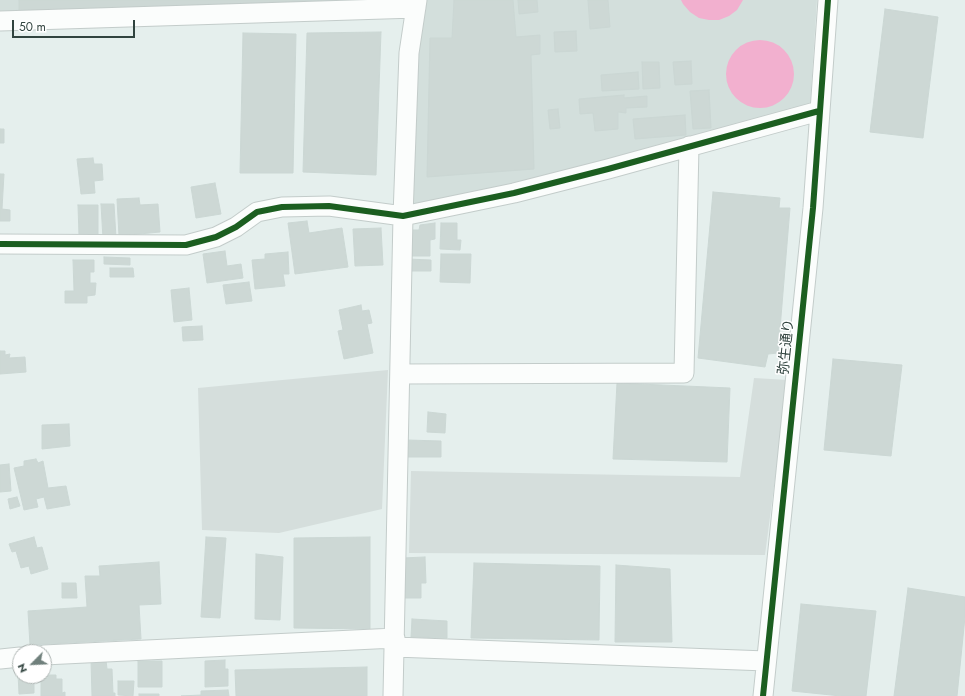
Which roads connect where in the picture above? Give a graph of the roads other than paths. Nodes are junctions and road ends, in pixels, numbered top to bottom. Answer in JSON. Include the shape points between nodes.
{"nodes":[{"id":1,"x":828,"y":0,"type":"edge"},
{"id":2,"x":416,"y":4,"type":"edge"},
{"id":3,"x":0,"y":21,"type":"edge"},
{"id":4,"x":819,"y":110,"type":"junction"},
{"id":5,"x":689,"y":146,"type":"junction"},
{"id":6,"x":403,"y":216,"type":"junction"},
{"id":7,"x":0,"y":244,"type":"edge"},
{"id":8,"x":400,"y":374,"type":"junction"},
{"id":9,"x":395,"y":643,"type":"junction"},
{"id":10,"x":52,"y":655,"type":"edge"},
{"id":11,"x":12,"y":658,"type":"edge"},
{"id":12,"x":0,"y":659,"type":"edge"},
{"id":13,"x":766,"y":661,"type":"junction"},
{"id":14,"x":393,"y":696,"type":"edge"},
{"id":15,"x":763,"y":696,"type":"edge"}],
"edges":[{"from":1,"to":4,"type":"street","name":"弥生通り"},
{"from":2,"to":3,"type":"street"},
{"from":2,"to":6,"type":"street","via":[[409,53]]},
{"from":4,"to":5,"type":"street"},
{"from":4,"to":13,"type":"street","name":"弥生通り","via":[[813,208]]},
{"from":5,"to":6,"type":"street","via":[[514,193]]},
{"from":5,"to":8,"type":"street","via":[[684,373]]},
{"from":6,"to":7,"type":"street","via":[[329,206],[282,207],[257,212],[216,237],[186,245]]},
{"from":6,"to":8,"type":"street"},
{"from":8,"to":9,"type":"street"},
{"from":9,"to":10,"type":"street"},
{"from":9,"to":13,"type":"street"},
{"from":9,"to":14,"type":"street"},
{"from":11,"to":12,"type":"street"},
{"from":13,"to":15,"type":"street","name":"弥生通り"}]}
